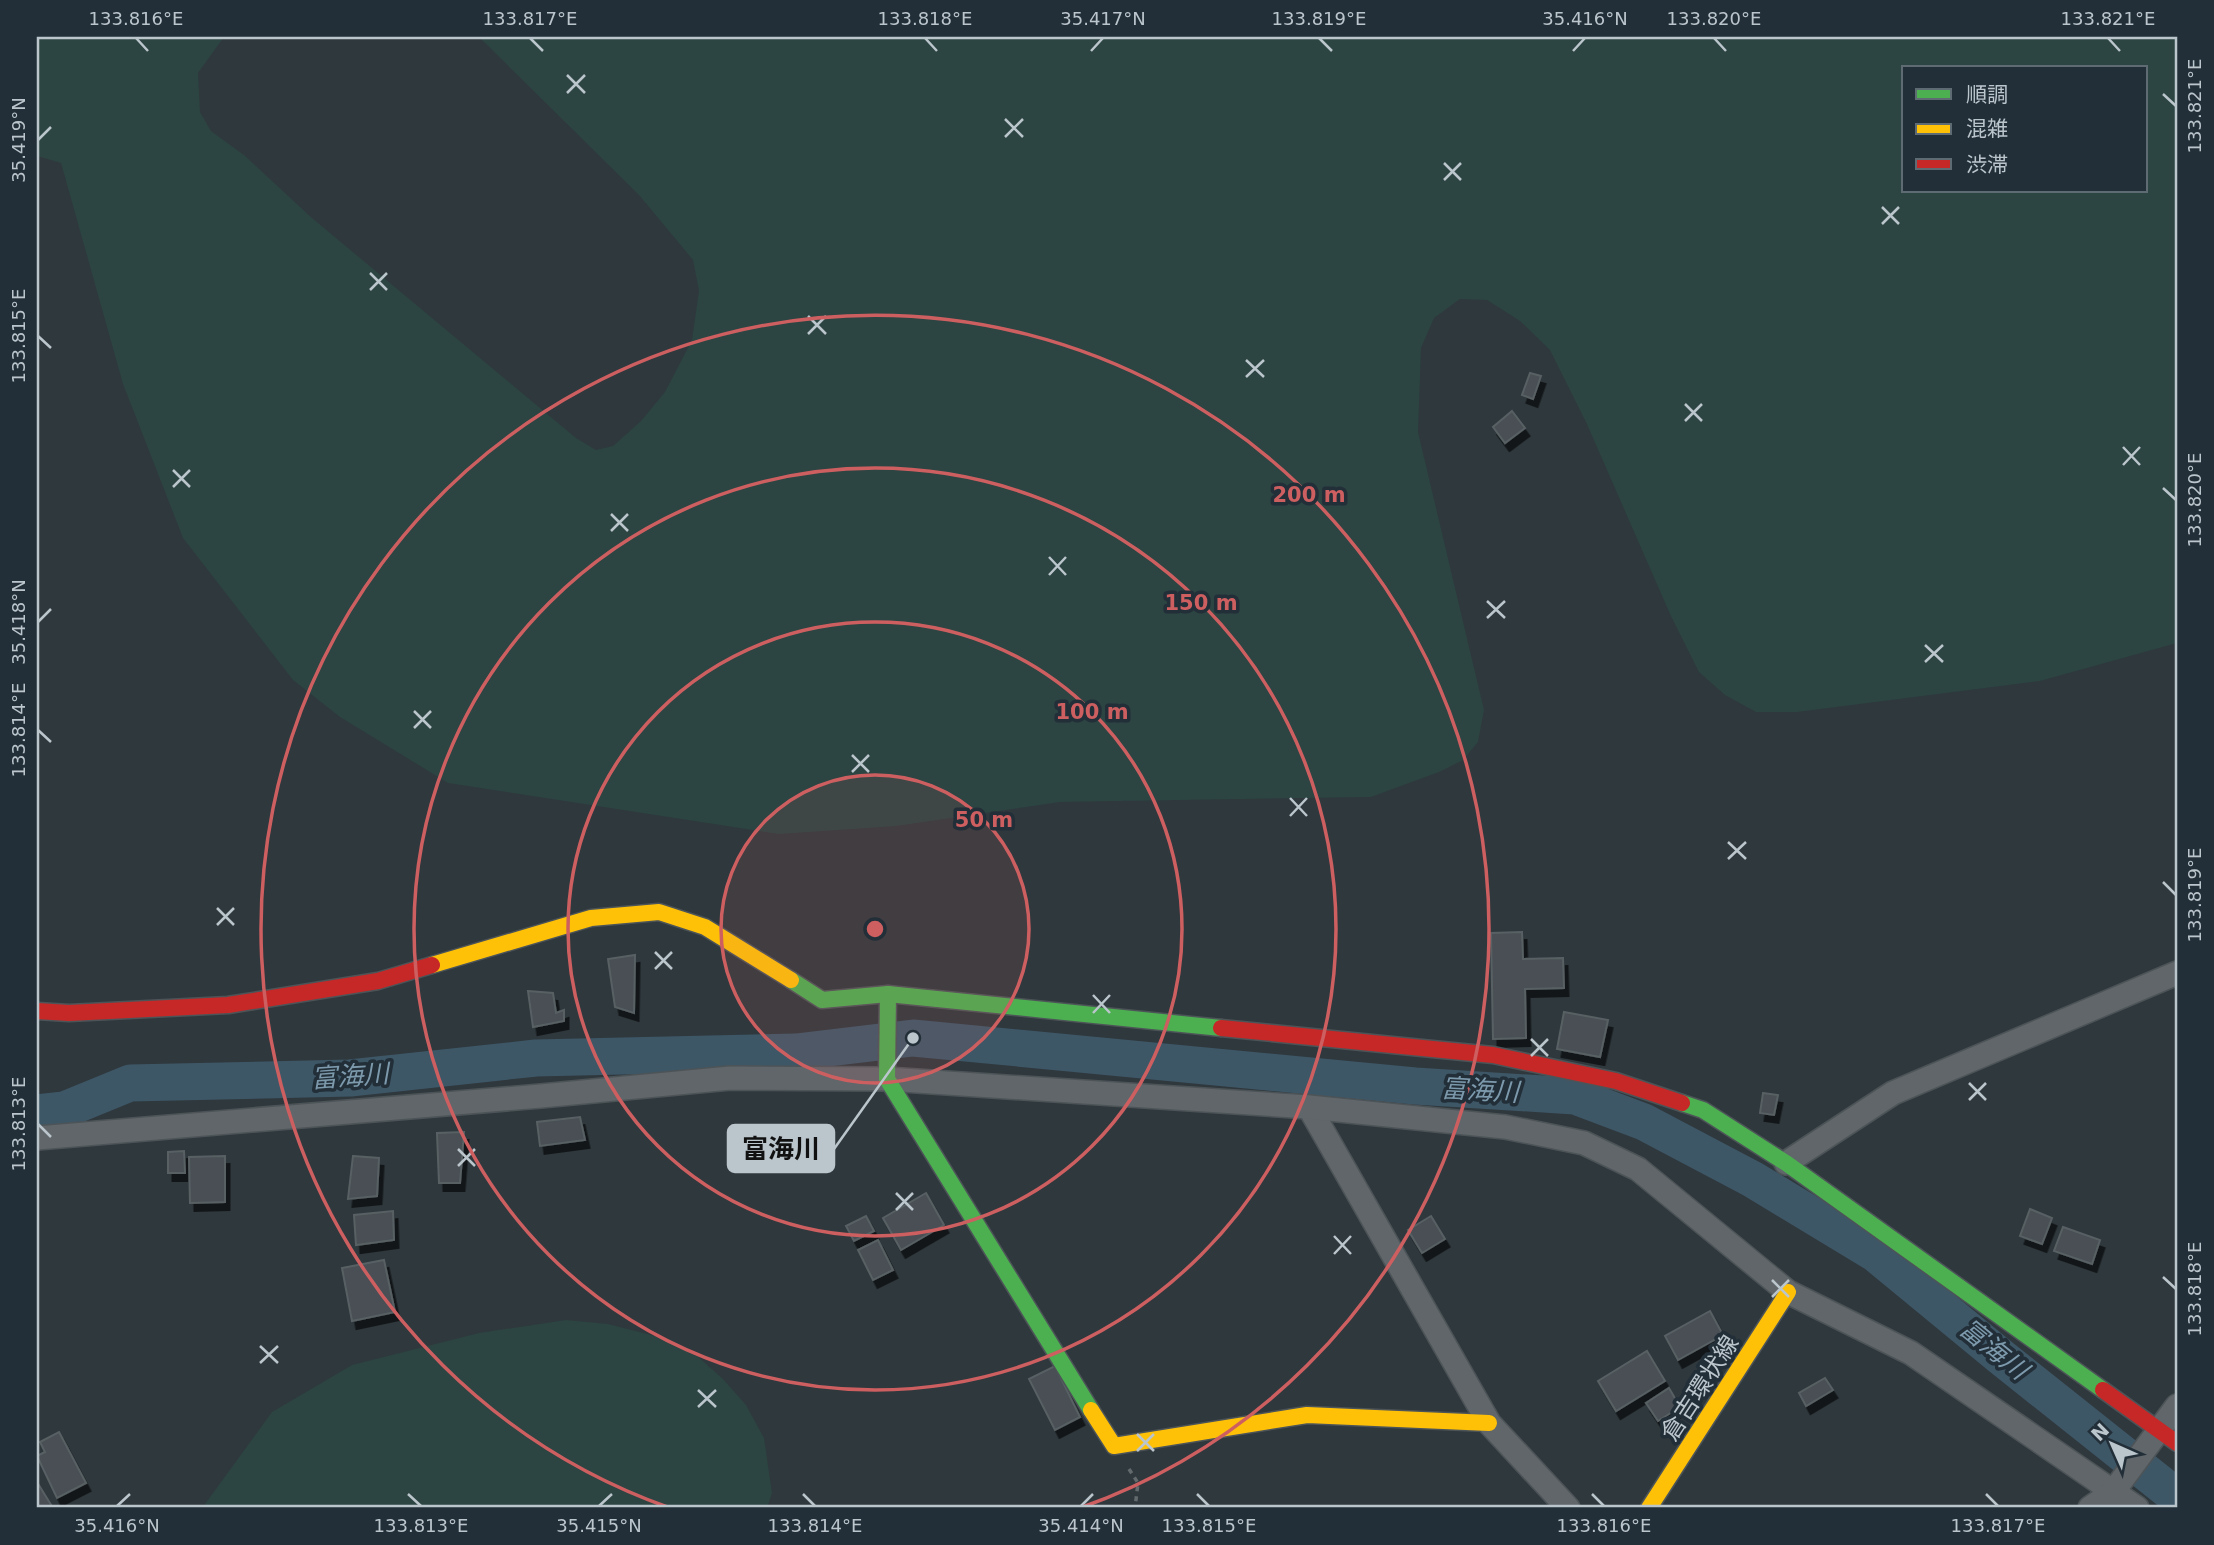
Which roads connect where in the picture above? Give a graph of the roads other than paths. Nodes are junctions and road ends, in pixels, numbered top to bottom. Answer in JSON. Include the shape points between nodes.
{"nodes":[{"id":1,"x":2177,"y":973,"type":"edge"},
{"id":2,"x":887,"y":999,"type":"junction"},
{"id":3,"x":37,"y":1011,"type":"edge"},
{"id":4,"x":888,"y":1074,"type":"junction"},
{"id":5,"x":1309,"y":1107,"type":"junction"},
{"id":6,"x":37,"y":1138,"type":"edge"},
{"id":7,"x":1786,"y":1163,"type":"junction"},
{"id":8,"x":1788,"y":1292,"type":"junction"},
{"id":9,"x":2177,"y":1406,"type":"edge"},
{"id":10,"x":1489,"y":1423,"type":"junction"},
{"id":11,"x":2169,"y":1436,"type":"edge"},
{"id":12,"x":2113,"y":1492,"type":"junction"},
{"id":13,"x":1568,"y":1508,"type":"edge"},
{"id":14,"x":1649,"y":1508,"type":"edge"},
{"id":15,"x":2091,"y":1508,"type":"edge"},
{"id":16,"x":2137,"y":1508,"type":"edge"}],
"edges":[{"from":1,"to":7,"type":"street","via":[[1892,1093]]},
{"from":2,"to":3,"type":"street","via":[[822,1000],[705,927],[659,912],[591,918],[378,981],[228,1006]]},
{"from":2,"to":4,"type":"street"},
{"from":2,"to":7,"type":"street","via":[[1493,1055],[1616,1082],[1703,1110]]},
{"from":4,"to":5,"type":"street"},
{"from":4,"to":6,"type":"street","via":[[730,1078]]},
{"from":4,"to":10,"type":"street","via":[[1114,1446],[1307,1415]]},
{"from":5,"to":8,"type":"street","via":[[1506,1127],[1584,1143],[1638,1169]]},
{"from":5,"to":10,"type":"street"},
{"from":7,"to":11,"type":"street"},
{"from":8,"to":12,"type":"street","via":[[1911,1353]]},
{"from":8,"to":14,"type":"street","name":"倉吉環状線"},
{"from":9,"to":11,"type":"street"},
{"from":10,"to":13,"type":"street"},
{"from":11,"to":12,"type":"street"},
{"from":12,"to":15,"type":"street"},
{"from":12,"to":16,"type":"street"}]}
